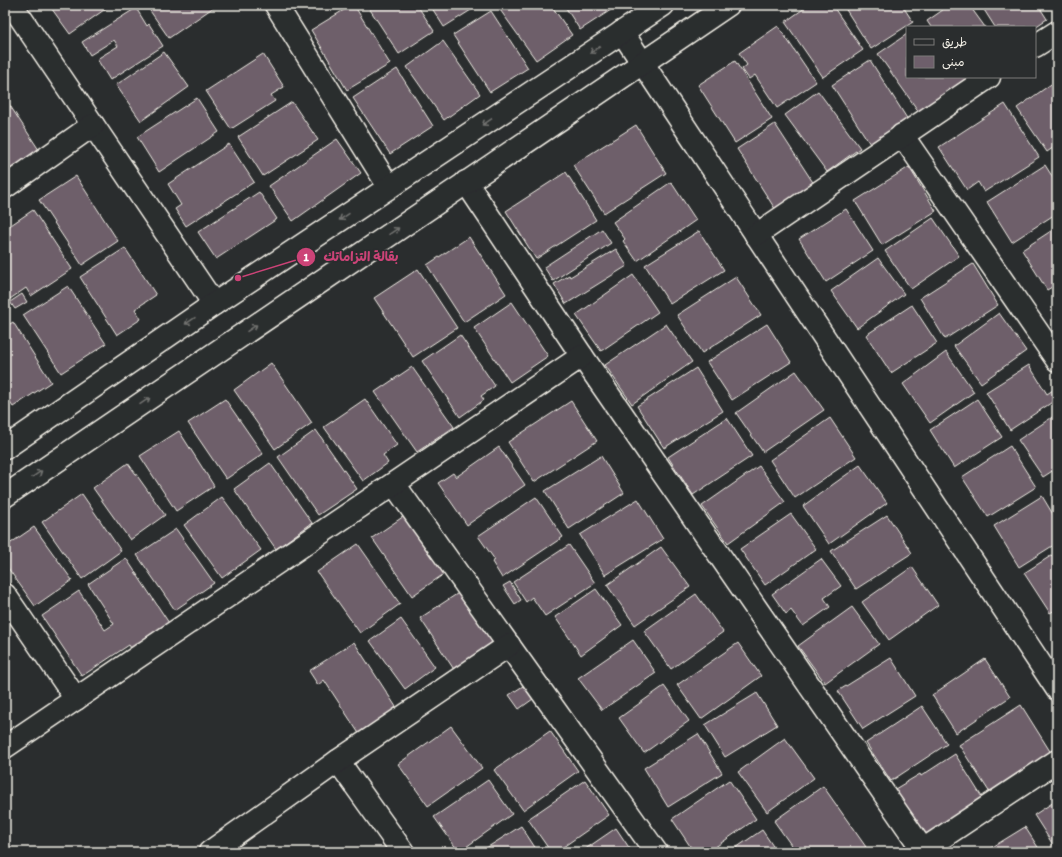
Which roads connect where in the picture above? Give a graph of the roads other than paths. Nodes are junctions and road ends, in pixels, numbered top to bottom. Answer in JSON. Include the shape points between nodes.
{"nodes":[{"id":1,"x":12,"y":5,"type":"edge"},
{"id":2,"x":663,"y":5,"type":"edge"},
{"id":3,"x":728,"y":5,"type":"edge"},
{"id":4,"x":284,"y":8,"type":"edge"},
{"id":5,"x":622,"y":32,"type":"junction"},
{"id":6,"x":1057,"y":32,"type":"edge"},
{"id":7,"x":1036,"y":45,"type":"edge"},
{"id":8,"x":642,"y":63,"type":"junction"},
{"id":9,"x":988,"y":78,"type":"edge"},
{"id":10,"x":93,"y":125,"type":"junction"},
{"id":11,"x":902,"y":135,"type":"junction"},
{"id":12,"x":466,"y":182,"type":"junction"},
{"id":13,"x":5,"y":187,"type":"edge"},
{"id":14,"x":389,"y":187,"type":"junction"},
{"id":15,"x":756,"y":235,"type":"junction"},
{"id":16,"x":214,"y":304,"type":"junction"},
{"id":17,"x":582,"y":356,"type":"junction"},
{"id":18,"x":1057,"y":360,"type":"edge"},
{"id":19,"x":5,"y":448,"type":"edge"},
{"id":20,"x":394,"y":484,"type":"junction"},
{"id":21,"x":5,"y":496,"type":"edge"},
{"id":22,"x":5,"y":596,"type":"edge"},
{"id":23,"x":509,"y":645,"type":"junction"},
{"id":24,"x":1057,"y":689,"type":"edge"},
{"id":25,"x":76,"y":699,"type":"junction"},
{"id":26,"x":5,"y":747,"type":"edge"},
{"id":27,"x":338,"y":761,"type":"junction"},
{"id":28,"x":1057,"y":761,"type":"edge"},
{"id":29,"x":922,"y":851,"type":"edge"},
{"id":30,"x":210,"y":852,"type":"edge"},
{"id":31,"x":403,"y":852,"type":"edge"},
{"id":32,"x":656,"y":852,"type":"edge"}],
"edges":[{"from":1,"to":10,"type":"street"},
{"from":2,"to":5,"type":"street"},
{"from":3,"to":8,"type":"street"},
{"from":4,"to":14,"type":"street"},
{"from":5,"to":8,"type":"street"},
{"from":5,"to":14,"type":"street","one_way":true},
{"from":6,"to":7,"type":"street"},
{"from":8,"to":12,"type":"street"},
{"from":8,"to":15,"type":"street"},
{"from":9,"to":11,"type":"street"},
{"from":10,"to":13,"type":"street"},
{"from":10,"to":16,"type":"street"},
{"from":11,"to":15,"type":"street"},
{"from":11,"to":18,"type":"street"},
{"from":12,"to":17,"type":"street"},
{"from":21,"to":12,"type":"street","one_way":true},
{"from":14,"to":16,"type":"street","one_way":true},
{"from":15,"to":24,"type":"street"},
{"from":16,"to":19,"type":"street","one_way":true},
{"from":17,"to":20,"type":"street"},
{"from":17,"to":29,"type":"street"},
{"from":20,"to":23,"type":"street"},
{"from":20,"to":25,"type":"street"},
{"from":22,"to":25,"type":"street"},
{"from":23,"to":27,"type":"street"},
{"from":23,"to":32,"type":"street"},
{"from":25,"to":26,"type":"street"},
{"from":27,"to":30,"type":"street"},
{"from":27,"to":31,"type":"street"},
{"from":28,"to":29,"type":"street"}]}
